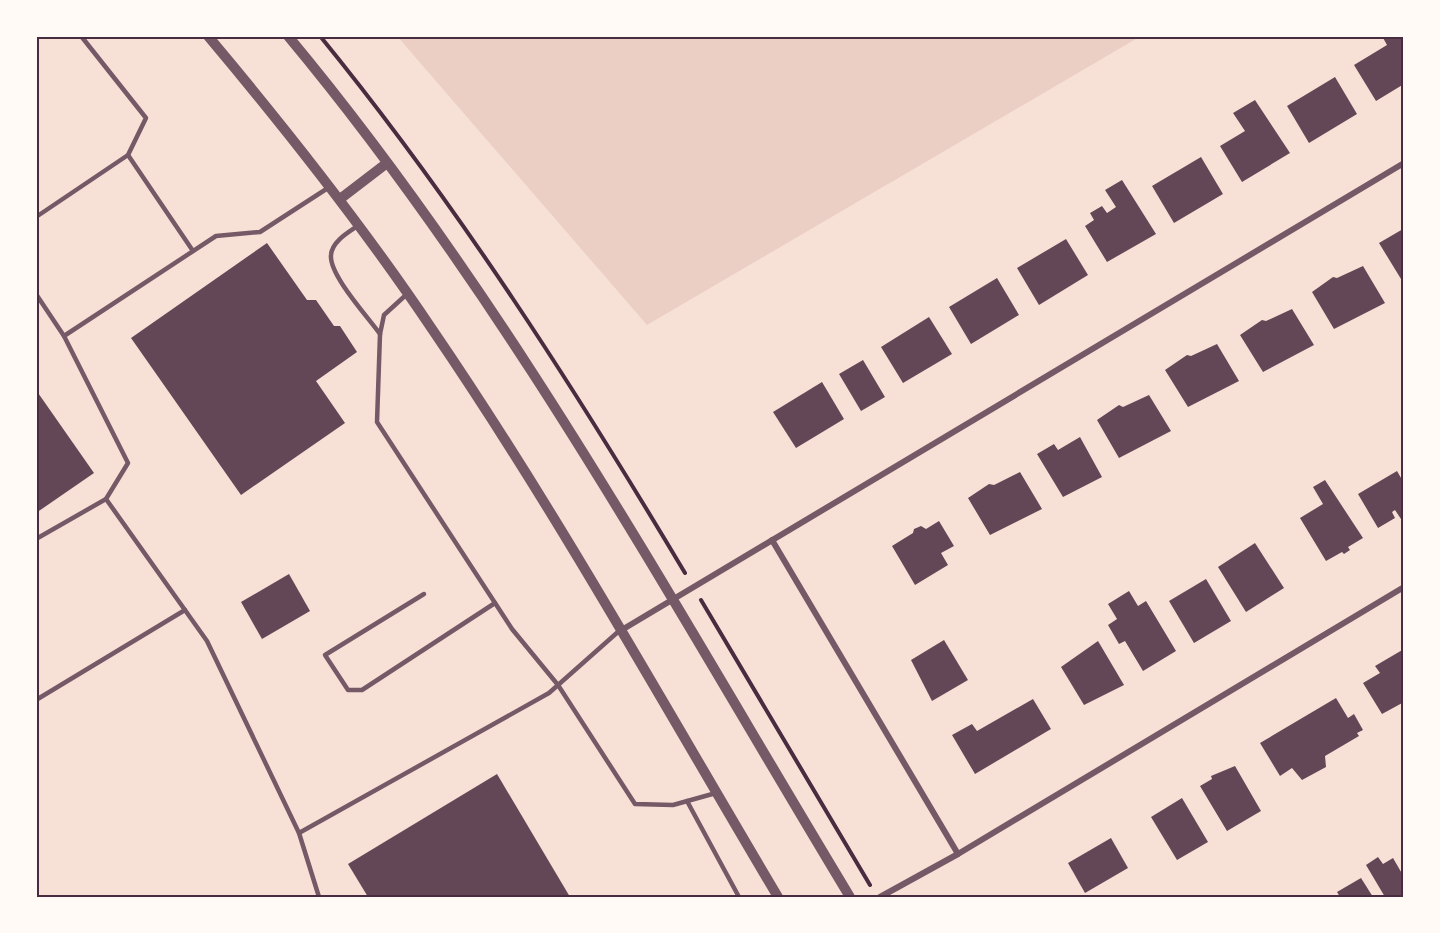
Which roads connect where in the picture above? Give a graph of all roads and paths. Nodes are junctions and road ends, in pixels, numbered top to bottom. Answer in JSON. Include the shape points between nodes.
{"nodes":[{"id":1,"x":81,"y":36,"type":"edge"},
{"id":2,"x":208,"y":36,"type":"edge"},
{"id":3,"x":288,"y":36,"type":"edge"},
{"id":4,"x":128,"y":155,"type":"junction"},
{"id":5,"x":387,"y":163,"type":"junction"},
{"id":6,"x":1404,"y":163,"type":"edge"},
{"id":7,"x":331,"y":186,"type":"junction"},
{"id":8,"x":340,"y":199,"type":"junction"},
{"id":9,"x":36,"y":217,"type":"edge"},
{"id":10,"x":358,"y":225,"type":"junction"},
{"id":11,"x":193,"y":251,"type":"junction"},
{"id":12,"x":36,"y":294,"type":"edge"},
{"id":13,"x":408,"y":294,"type":"junction"},
{"id":14,"x":380,"y":334,"type":"junction"},
{"id":15,"x":64,"y":336,"type":"junction"},
{"id":16,"x":106,"y":499,"type":"junction"},
{"id":17,"x":36,"y":539,"type":"edge"},
{"id":18,"x":772,"y":540,"type":"junction"},
{"id":19,"x":1404,"y":587,"type":"edge"},
{"id":20,"x":424,"y":594,"type":"dead end"},
{"id":21,"x":672,"y":601,"type":"junction"},
{"id":22,"x":495,"y":603,"type":"junction"},
{"id":23,"x":185,"y":610,"type":"junction"},
{"id":24,"x":620,"y":631,"type":"junction"},
{"id":25,"x":558,"y":685,"type":"junction"},
{"id":26,"x":36,"y":700,"type":"edge"},
{"id":27,"x":716,"y":793,"type":"junction"},
{"id":28,"x":687,"y":801,"type":"junction"},
{"id":29,"x":299,"y":833,"type":"junction"},
{"id":30,"x":958,"y":854,"type":"junction"},
{"id":31,"x":319,"y":897,"type":"edge"},
{"id":32,"x":739,"y":897,"type":"edge"},
{"id":33,"x":778,"y":897,"type":"edge"},
{"id":34,"x":850,"y":897,"type":"edge"},
{"id":35,"x":880,"y":897,"type":"edge"}],
"edges":[{"from":1,"to":4,"type":"lane","via":[[146,118]]},
{"from":2,"to":7,"type":"street"},
{"from":3,"to":5,"type":"street"},
{"from":4,"to":9,"type":"lane"},
{"from":4,"to":11,"type":"lane"},
{"from":5,"to":8,"type":"street"},
{"from":5,"to":21,"type":"street","via":[[464,267],[536,376]]},
{"from":6,"to":18,"type":"street"},
{"from":7,"to":8,"type":"street"},
{"from":7,"to":11,"type":"lane","via":[[260,232],[216,236]]},
{"from":8,"to":10,"type":"street"},
{"from":10,"to":13,"type":"street"},
{"from":10,"to":14,"type":"lane","via":[[338,241],[330,254],[332,268]]},
{"from":11,"to":15,"type":"lane"},
{"from":12,"to":15,"type":"lane"},
{"from":13,"to":14,"type":"lane","via":[[384,315]]},
{"from":13,"to":24,"type":"street","via":[[512,453]]},
{"from":14,"to":22,"type":"lane","via":[[377,422]]},
{"from":15,"to":16,"type":"lane","via":[[128,463]]},
{"from":16,"to":17,"type":"lane"},
{"from":16,"to":23,"type":"lane"},
{"from":18,"to":21,"type":"street"},
{"from":18,"to":30,"type":"street"},
{"from":19,"to":30,"type":"street"},
{"from":20,"to":22,"type":"lane","via":[[326,655],[348,690],[362,690]]},
{"from":21,"to":24,"type":"street"},
{"from":21,"to":34,"type":"street"},
{"from":22,"to":25,"type":"lane"},
{"from":23,"to":26,"type":"lane"},
{"from":23,"to":29,"type":"lane","via":[[207,641]]},
{"from":24,"to":25,"type":"lane"},
{"from":24,"to":27,"type":"street"},
{"from":25,"to":28,"type":"lane","via":[[635,804],[673,805]]},
{"from":25,"to":29,"type":"lane"},
{"from":27,"to":28,"type":"lane"},
{"from":27,"to":33,"type":"street"},
{"from":28,"to":32,"type":"lane"},
{"from":29,"to":31,"type":"lane"},
{"from":30,"to":35,"type":"street"}]}
